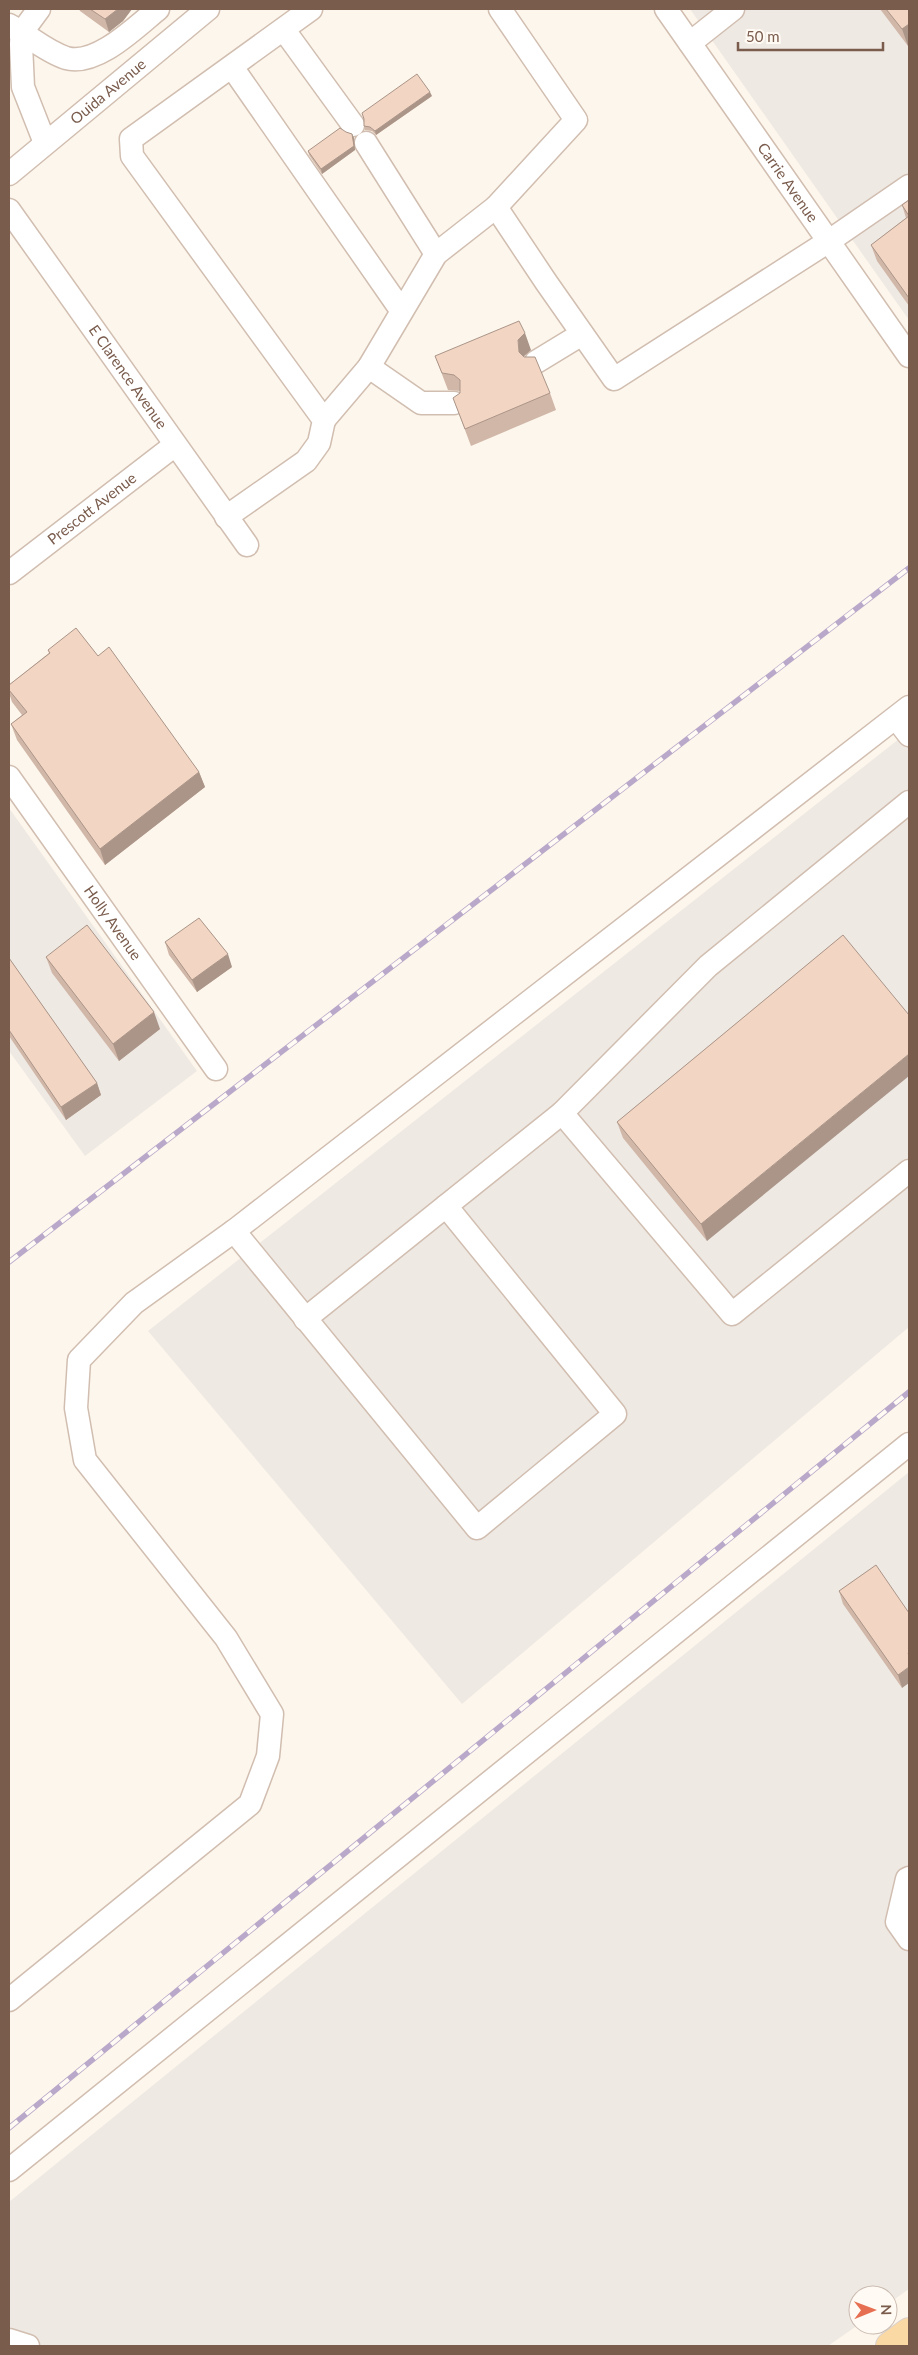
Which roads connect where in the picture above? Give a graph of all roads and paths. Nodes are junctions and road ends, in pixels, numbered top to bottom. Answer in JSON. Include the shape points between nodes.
{"nodes":[{"id":1,"x":40,"y":9,"type":"edge"},
{"id":2,"x":158,"y":9,"type":"edge"},
{"id":3,"x":208,"y":9,"type":"edge"},
{"id":4,"x":311,"y":9,"type":"edge"},
{"id":5,"x":500,"y":9,"type":"edge"},
{"id":6,"x":666,"y":9,"type":"edge"},
{"id":7,"x":733,"y":9,"type":"edge"},
{"id":8,"x":15,"y":28,"type":"edge"},
{"id":9,"x":284,"y":30,"type":"junction"},
{"id":10,"x":690,"y":43,"type":"junction"},
{"id":11,"x":232,"y":67,"type":"junction"},
{"id":12,"x":353,"y":124,"type":"dead end"},
{"id":13,"x":366,"y":142,"type":"dead end"},
{"id":14,"x":45,"y":143,"type":"junction"},
{"id":15,"x":9,"y":174,"type":"edge"},
{"id":16,"x":909,"y":186,"type":"edge"},
{"id":17,"x":496,"y":207,"type":"junction"},
{"id":18,"x":9,"y":210,"type":"edge"},
{"id":19,"x":829,"y":241,"type":"junction"},
{"id":20,"x":436,"y":254,"type":"junction"},
{"id":21,"x":401,"y":310,"type":"junction"},
{"id":22,"x":582,"y":334,"type":"junction"},
{"id":23,"x":909,"y":356,"type":"edge"},
{"id":24,"x":536,"y":362,"type":"edge"},
{"id":25,"x":369,"y":367,"type":"junction"},
{"id":26,"x":454,"y":403,"type":"edge"},
{"id":27,"x":324,"y":420,"type":"junction"},
{"id":28,"x":175,"y":445,"type":"junction"},
{"id":29,"x":226,"y":517,"type":"junction"},
{"id":30,"x":247,"y":544,"type":"dead end"},
{"id":31,"x":9,"y":573,"type":"edge"},
{"id":32,"x":905,"y":720,"type":"edge"},
{"id":33,"x":9,"y":777,"type":"edge"},
{"id":34,"x":909,"y":802,"type":"edge"},
{"id":35,"x":216,"y":1069,"type":"dead end"},
{"id":36,"x":562,"y":1113,"type":"junction"},
{"id":37,"x":909,"y":1171,"type":"edge"},
{"id":38,"x":446,"y":1206,"type":"junction"},
{"id":39,"x":234,"y":1231,"type":"junction"},
{"id":40,"x":305,"y":1319,"type":"junction"},
{"id":41,"x":909,"y":1444,"type":"edge"},
{"id":42,"x":909,"y":1878,"type":"edge"},
{"id":43,"x":909,"y":1939,"type":"edge"},
{"id":44,"x":9,"y":2000,"type":"edge"},
{"id":45,"x":9,"y":2170,"type":"edge"},
{"id":46,"x":909,"y":2332,"type":"edge"},
{"id":47,"x":9,"y":2340,"type":"edge"},
{"id":48,"x":28,"y":2346,"type":"edge"},
{"id":49,"x":890,"y":2346,"type":"edge"}],
"edges":[{"from":1,"to":8,"type":"street"},
{"from":2,"to":8,"type":"street","via":[[92,57],[76,60],[48,50]]},
{"from":3,"to":14,"type":"street","name":"Ouida Avenue"},
{"from":4,"to":9,"type":"street"},
{"from":5,"to":17,"type":"street","via":[[576,120]]},
{"from":6,"to":10,"type":"street","name":"Carrie Avenue"},
{"from":7,"to":10,"type":"street"},
{"from":8,"to":14,"type":"street","via":[[23,87]]},
{"from":9,"to":11,"type":"street"},
{"from":9,"to":12,"type":"street"},
{"from":10,"to":19,"type":"street","name":"Carrie Avenue"},
{"from":11,"to":21,"type":"street"},
{"from":11,"to":27,"type":"street","via":[[131,139],[132,156]]},
{"from":13,"to":20,"type":"street"},
{"from":14,"to":15,"type":"street","name":"Ouida Avenue"},
{"from":16,"to":19,"type":"street"},
{"from":17,"to":20,"type":"street"},
{"from":17,"to":22,"type":"street"},
{"from":18,"to":28,"type":"street","name":"E Clarence Avenue"},
{"from":19,"to":22,"type":"street","via":[[614,379]]},
{"from":19,"to":23,"type":"street","name":"Carrie Avenue"},
{"from":20,"to":21,"type":"street"},
{"from":21,"to":25,"type":"street"},
{"from":22,"to":24,"type":"street"},
{"from":25,"to":26,"type":"street","via":[[421,403]]},
{"from":25,"to":27,"type":"street"},
{"from":27,"to":29,"type":"street","via":[[319,443],[306,461]]},
{"from":28,"to":29,"type":"street","name":"E Clarence Avenue"},
{"from":28,"to":31,"type":"street","name":"Prescott Avenue"},
{"from":29,"to":30,"type":"street","name":"E Clarence Avenue"},
{"from":32,"to":39,"type":"street"},
{"from":33,"to":35,"type":"street","name":"Holly Avenue"},
{"from":34,"to":36,"type":"street","via":[[708,966]]},
{"from":36,"to":37,"type":"street","via":[[732,1314]]},
{"from":36,"to":38,"type":"street"},
{"from":38,"to":40,"type":"street"},
{"from":38,"to":40,"type":"street","via":[[615,1414],[477,1528]]},
{"from":39,"to":40,"type":"street"},
{"from":39,"to":44,"type":"street","via":[[134,1303],[79,1360],[76,1408],[84,1460],[226,1638],[272,1714],[268,1756],[250,1804]]},
{"from":41,"to":45,"type":"street"},
{"from":42,"to":43,"type":"street","via":[[897,1922]]},
{"from":46,"to":49,"type":"main road"},
{"from":47,"to":48,"type":"street"}]}
